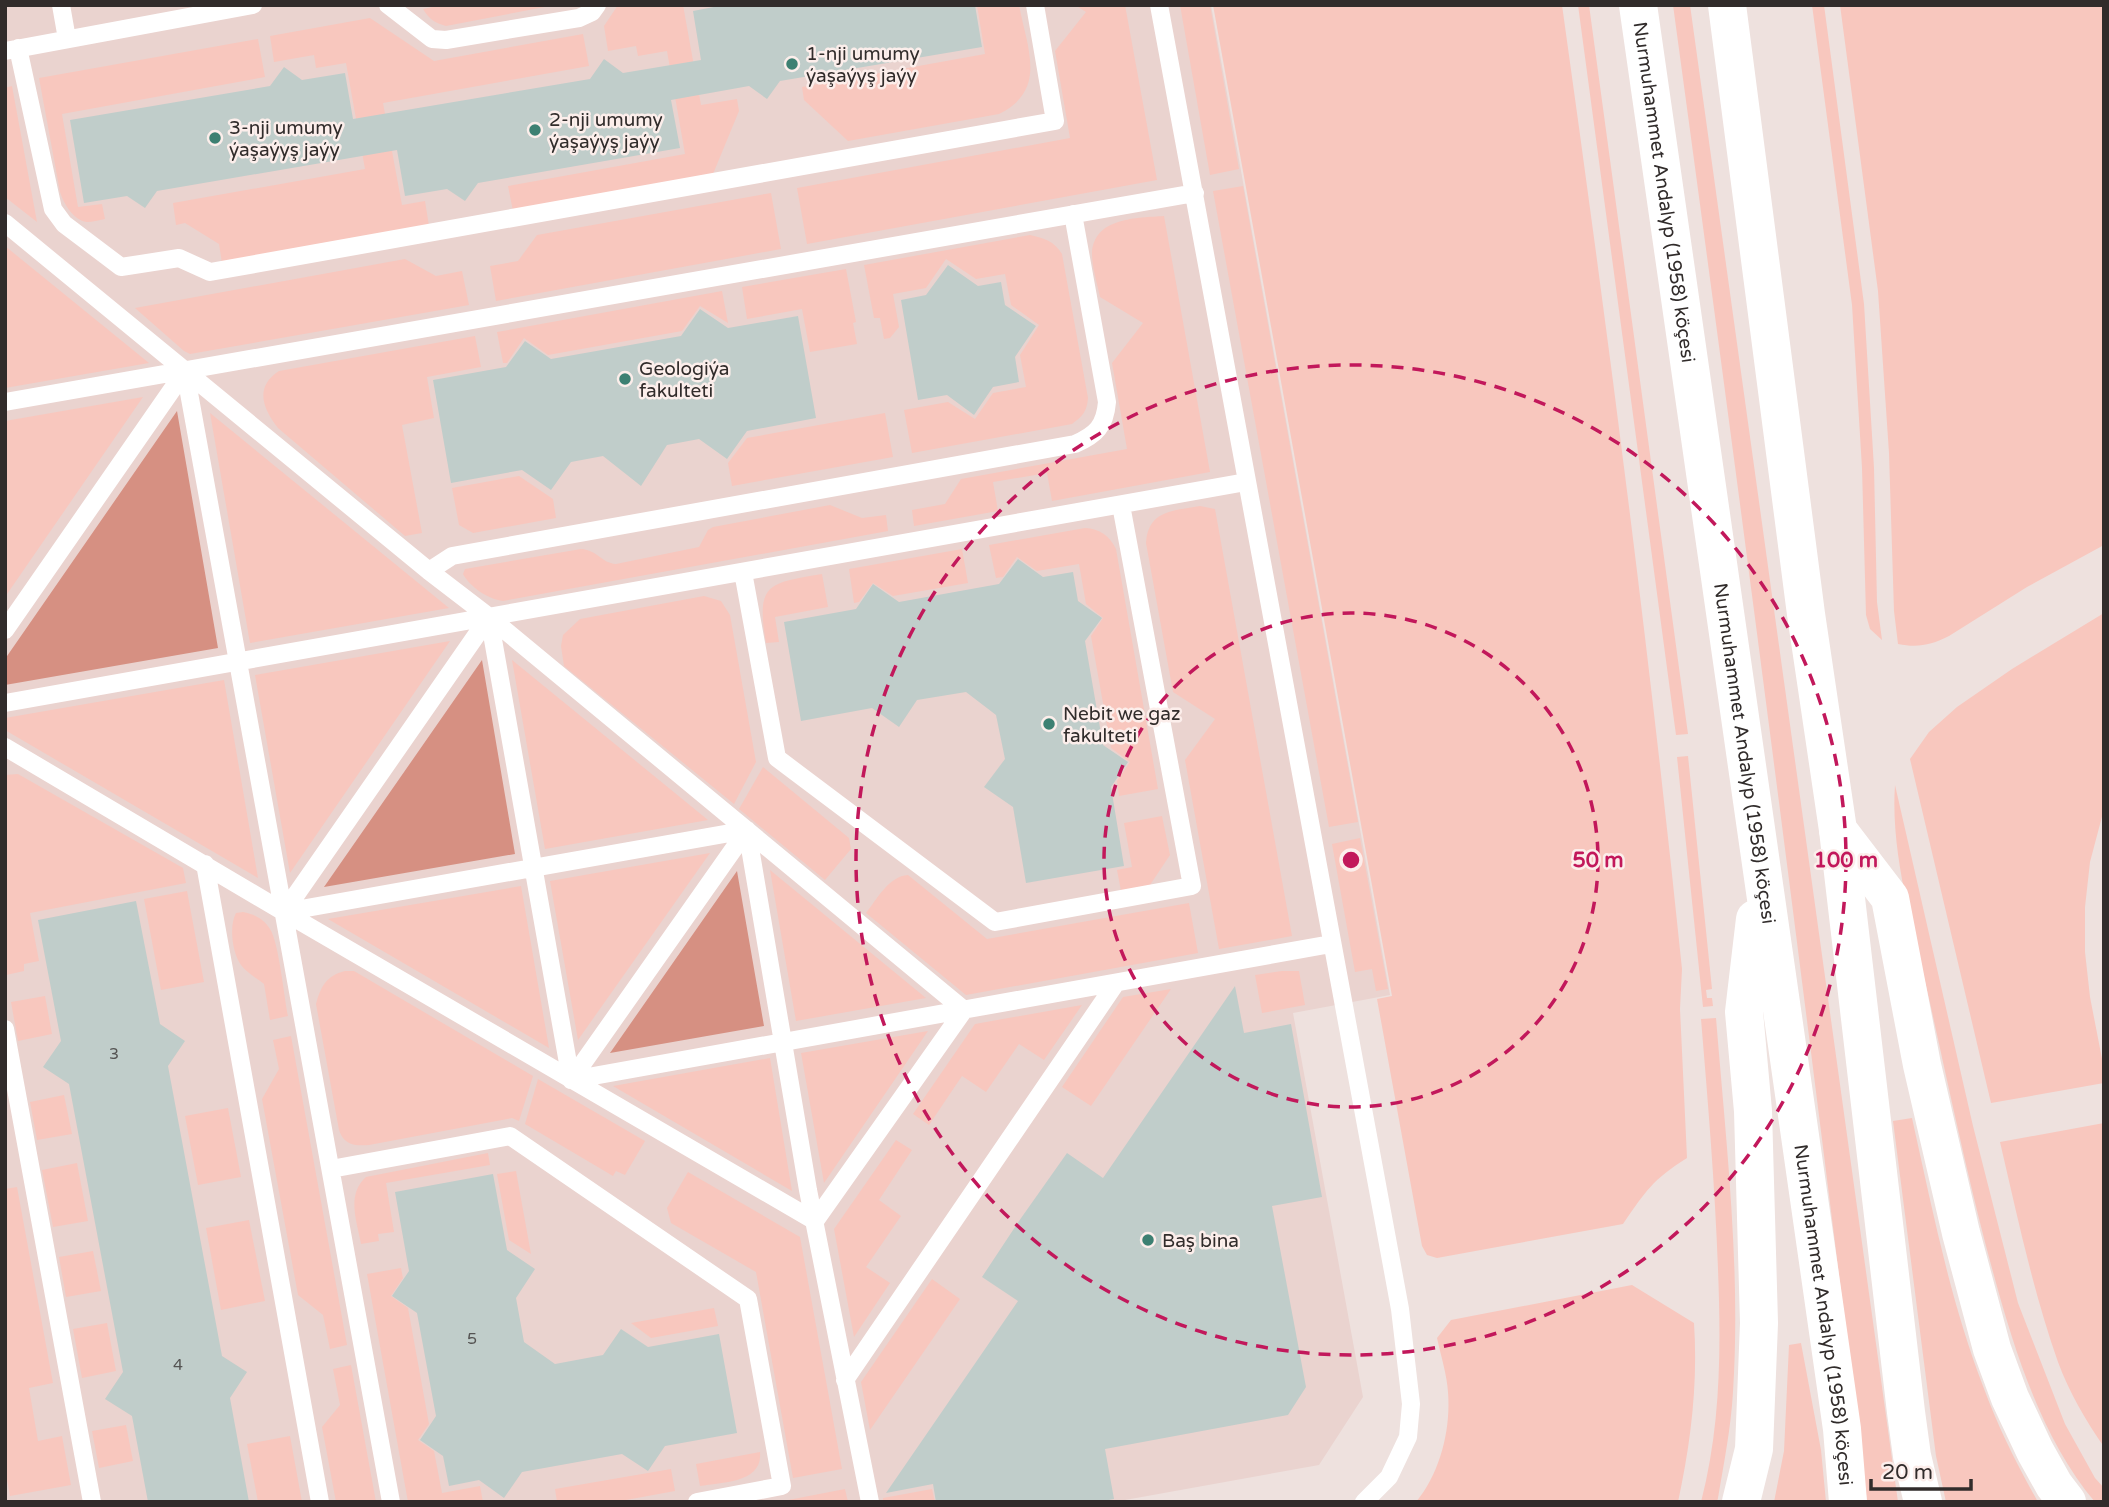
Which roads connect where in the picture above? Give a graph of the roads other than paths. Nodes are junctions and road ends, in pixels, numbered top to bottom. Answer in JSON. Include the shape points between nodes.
{"nodes":[{"id":1,"x":61,"y":5,"type":"edge"},
{"id":2,"x":253,"y":5,"type":"edge"},
{"id":3,"x":388,"y":5,"type":"edge"},
{"id":4,"x":597,"y":5,"type":"edge"},
{"id":5,"x":1035,"y":5,"type":"edge"},
{"id":6,"x":1159,"y":5,"type":"edge"},
{"id":7,"x":1638,"y":5,"type":"edge"},
{"id":8,"x":1727,"y":5,"type":"edge"},
{"id":9,"x":67,"y":39,"type":"junction"},
{"id":10,"x":12,"y":49,"type":"edge"},
{"id":11,"x":1195,"y":193,"type":"junction"},
{"id":12,"x":1073,"y":214,"type":"junction"},
{"id":13,"x":5,"y":223,"type":"edge"},
{"id":14,"x":185,"y":371,"type":"junction"},
{"id":15,"x":5,"y":402,"type":"edge"},
{"id":16,"x":1246,"y":482,"type":"junction"},
{"id":17,"x":1121,"y":505,"type":"junction"},
{"id":18,"x":429,"y":571,"type":"junction"},
{"id":19,"x":743,"y":572,"type":"junction"},
{"id":20,"x":489,"y":617,"type":"junction"},
{"id":21,"x":5,"y":630,"type":"edge"},
{"id":22,"x":238,"y":662,"type":"junction"},
{"id":23,"x":5,"y":703,"type":"edge"},
{"id":24,"x":5,"y":747,"type":"edge"},
{"id":25,"x":747,"y":830,"type":"junction"},
{"id":26,"x":1838,"y":830,"type":"junction"},
{"id":27,"x":205,"y":864,"type":"junction"},
{"id":28,"x":1761,"y":865,"type":"junction"},
{"id":29,"x":534,"y":868,"type":"junction"},
{"id":30,"x":284,"y":912,"type":"junction"},
{"id":31,"x":1331,"y":944,"type":"junction"},
{"id":32,"x":1116,"y":983,"type":"junction"},
{"id":33,"x":964,"y":1010,"type":"junction"},
{"id":34,"x":5,"y":1029,"type":"edge"},
{"id":35,"x":783,"y":1044,"type":"junction"},
{"id":36,"x":571,"y":1080,"type":"junction"},
{"id":37,"x":331,"y":1170,"type":"junction"},
{"id":38,"x":815,"y":1221,"type":"junction"},
{"id":39,"x":845,"y":1380,"type":"junction"},
{"id":40,"x":92,"y":1502,"type":"edge"},
{"id":41,"x":320,"y":1502,"type":"edge"},
{"id":42,"x":391,"y":1502,"type":"edge"},
{"id":43,"x":697,"y":1502,"type":"edge"},
{"id":44,"x":870,"y":1502,"type":"edge"},
{"id":45,"x":1364,"y":1502,"type":"edge"},
{"id":46,"x":1741,"y":1502,"type":"edge"},
{"id":47,"x":1848,"y":1502,"type":"edge"},
{"id":48,"x":1923,"y":1502,"type":"edge"},
{"id":49,"x":2067,"y":1502,"type":"edge"}],
"edges":[{"from":1,"to":9,"type":"lane"},
{"from":2,"to":9,"type":"lane"},
{"from":3,"to":4,"type":"lane","via":[[432,39],[446,40],[579,18]]},
{"from":5,"to":10,"type":"lane","via":[[1055,121],[210,272],[179,258],[121,267],[64,225],[53,209]]},
{"from":6,"to":11,"type":"lane"},
{"from":7,"to":28,"type":"main road","name":"Nurmuhammet Andalyp (1958) köçesi"},
{"from":8,"to":26,"type":"main road"},
{"from":9,"to":10,"type":"lane"},
{"from":11,"to":12,"type":"lane"},
{"from":11,"to":16,"type":"lane"},
{"from":12,"to":14,"type":"lane"},
{"from":12,"to":18,"type":"lane","via":[[1107,402],[1101,429],[1091,437],[1075,444],[452,556]]},
{"from":13,"to":14,"type":"lane"},
{"from":14,"to":15,"type":"lane"},
{"from":14,"to":18,"type":"lane"},
{"from":14,"to":21,"type":"lane"},
{"from":14,"to":22,"type":"lane"},
{"from":16,"to":17,"type":"lane"},
{"from":16,"to":31,"type":"lane"},
{"from":17,"to":19,"type":"lane"},
{"from":17,"to":19,"type":"lane","via":[[1192,886],[995,922],[777,758]]},
{"from":18,"to":20,"type":"lane"},
{"from":19,"to":20,"type":"lane"},
{"from":20,"to":22,"type":"lane"},
{"from":20,"to":25,"type":"lane"},
{"from":20,"to":29,"type":"lane"},
{"from":20,"to":30,"type":"lane"},
{"from":22,"to":23,"type":"lane"},
{"from":22,"to":30,"type":"lane"},
{"from":24,"to":27,"type":"lane"},
{"from":25,"to":29,"type":"lane"},
{"from":25,"to":33,"type":"lane"},
{"from":25,"to":35,"type":"lane"},
{"from":25,"to":36,"type":"lane"},
{"from":26,"to":48,"type":"main road","via":[[1906,1412]]},
{"from":26,"to":49,"type":"main road","via":[[1889,898],[1922,1065],[1992,1349],[2035,1451]]},
{"from":27,"to":30,"type":"lane"},
{"from":27,"to":41,"type":"lane"},
{"from":28,"to":46,"type":"main road","via":[[1744,1012],[1753,1111],[1759,1323],[1754,1449]]},
{"from":28,"to":47,"type":"main road","name":"Nurmuhammet Andalyp (1958) köçesi","via":[[1842,1429]]},
{"from":29,"to":30,"type":"lane"},
{"from":29,"to":36,"type":"lane"},
{"from":30,"to":36,"type":"lane"},
{"from":30,"to":37,"type":"lane"},
{"from":31,"to":32,"type":"lane"},
{"from":31,"to":45,"type":"lane","via":[[1395,1279],[1412,1404],[1408,1437],[1389,1477]]},
{"from":32,"to":33,"type":"lane"},
{"from":32,"to":39,"type":"lane"},
{"from":33,"to":35,"type":"lane"},
{"from":33,"to":38,"type":"lane"},
{"from":34,"to":40,"type":"lane"},
{"from":35,"to":36,"type":"lane"},
{"from":35,"to":38,"type":"lane"},
{"from":36,"to":38,"type":"lane"},
{"from":37,"to":42,"type":"lane"},
{"from":37,"to":43,"type":"lane","via":[[510,1136],[748,1299],[782,1486]]},
{"from":38,"to":39,"type":"lane"},
{"from":39,"to":44,"type":"lane"}]}
